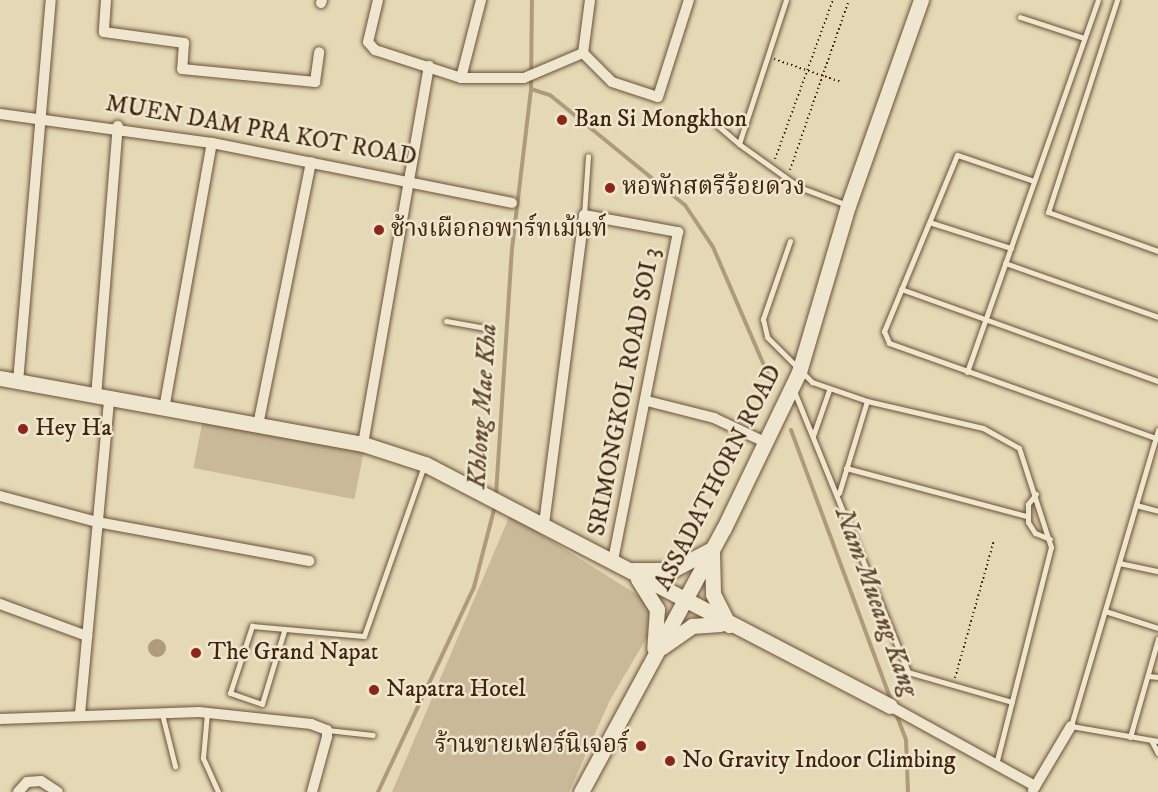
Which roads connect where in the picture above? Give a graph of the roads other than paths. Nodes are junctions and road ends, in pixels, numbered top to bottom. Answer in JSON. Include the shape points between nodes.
{"nodes":[{"id":1,"x":51,"y":0,"type":"edge"},
{"id":2,"x":106,"y":0,"type":"edge"},
{"id":3,"x":378,"y":0,"type":"edge"},
{"id":4,"x":481,"y":0,"type":"edge"},
{"id":5,"x":590,"y":0,"type":"edge"},
{"id":6,"x":688,"y":0,"type":"edge"},
{"id":7,"x":786,"y":0,"type":"edge"},
{"id":8,"x":921,"y":0,"type":"edge"},
{"id":9,"x":1098,"y":0,"type":"edge"},
{"id":10,"x":1117,"y":0,"type":"edge"},
{"id":11,"x":1020,"y":17,"type":"dead end"},
{"id":12,"x":1084,"y":38,"type":"junction"},
{"id":13,"x":319,"y":52,"type":"dead end"},
{"id":14,"x":583,"y":53,"type":"junction"},
{"id":15,"x":429,"y":66,"type":"junction"},
{"id":16,"x":461,"y":78,"type":"junction"},
{"id":17,"x":0,"y":114,"type":"edge"},
{"id":18,"x":40,"y":118,"type":"junction"},
{"id":19,"x":716,"y":124,"type":"dead end"},
{"id":20,"x":118,"y":126,"type":"junction"},
{"id":21,"x":212,"y":143,"type":"junction"},
{"id":22,"x":740,"y":144,"type":"junction"},
{"id":23,"x":588,"y":156,"type":"dead end"},
{"id":24,"x":311,"y":162,"type":"junction"},
{"id":25,"x":409,"y":180,"type":"junction"},
{"id":26,"x":1034,"y":181,"type":"junction"},
{"id":27,"x":512,"y":203,"type":"dead end"},
{"id":28,"x":848,"y":206,"type":"junction"},
{"id":29,"x":584,"y":214,"type":"junction"},
{"id":30,"x":932,"y":222,"type":"junction"},
{"id":31,"x":790,"y":241,"type":"dead end"},
{"id":32,"x":1011,"y":248,"type":"junction"},
{"id":33,"x":1158,"y":251,"type":"edge"},
{"id":34,"x":1005,"y":263,"type":"junction"},
{"id":35,"x":902,"y":289,"type":"junction"},
{"id":36,"x":1158,"y":316,"type":"edge"},
{"id":37,"x":986,"y":319,"type":"junction"},
{"id":38,"x":446,"y":321,"type":"dead end"},
{"id":39,"x":484,"y":328,"type":"dead end"},
{"id":40,"x":799,"y":372,"type":"junction"},
{"id":41,"x":967,"y":372,"type":"junction"},
{"id":42,"x":0,"y":378,"type":"edge"},
{"id":43,"x":1158,"y":381,"type":"edge"},
{"id":44,"x":18,"y":382,"type":"junction"},
{"id":45,"x":793,"y":387,"type":"junction"},
{"id":46,"x":829,"y":390,"type":"junction"},
{"id":47,"x":103,"y":398,"type":"junction"},
{"id":48,"x":646,"y":401,"type":"junction"},
{"id":49,"x":867,"y":401,"type":"junction"},
{"id":50,"x":164,"y":409,"type":"junction"},
{"id":51,"x":258,"y":425,"type":"junction"},
{"id":52,"x":1158,"y":430,"type":"edge"},
{"id":53,"x":813,"y":436,"type":"junction"},
{"id":54,"x":1156,"y":438,"type":"junction"},
{"id":55,"x":767,"y":443,"type":"junction"},
{"id":56,"x":363,"y":444,"type":"junction"},
{"id":57,"x":425,"y":464,"type":"junction"},
{"id":58,"x":846,"y":468,"type":"junction"},
{"id":59,"x":839,"y":493,"type":"junction"},
{"id":60,"x":1036,"y":494,"type":"junction"},
{"id":61,"x":0,"y":496,"type":"edge"},
{"id":62,"x":1136,"y":505,"type":"junction"},
{"id":63,"x":1158,"y":511,"type":"edge"},
{"id":64,"x":1027,"y":516,"type":"junction"},
{"id":65,"x":97,"y":522,"type":"junction"},
{"id":66,"x":544,"y":524,"type":"junction"},
{"id":67,"x":1050,"y":539,"type":"junction"},
{"id":68,"x":712,"y":549,"type":"junction"},
{"id":69,"x":309,"y":561,"type":"dead end"},
{"id":70,"x":613,"y":561,"type":"junction"},
{"id":71,"x":1119,"y":563,"type":"junction"},
{"id":72,"x":630,"y":570,"type":"junction"},
{"id":73,"x":1158,"y":571,"type":"edge"},
{"id":74,"x":682,"y":602,"type":"junction"},
{"id":75,"x":0,"y":604,"type":"edge"},
{"id":76,"x":1105,"y":611,"type":"junction"},
{"id":77,"x":729,"y":626,"type":"junction"},
{"id":78,"x":1158,"y":628,"type":"edge"},
{"id":79,"x":284,"y":631,"type":"junction"},
{"id":80,"x":87,"y":636,"type":"junction"},
{"id":81,"x":1158,"y":639,"type":"edge"},
{"id":82,"x":654,"y":654,"type":"junction"},
{"id":83,"x":1148,"y":676,"type":"junction"},
{"id":84,"x":1158,"y":677,"type":"edge"},
{"id":85,"x":1012,"y":702,"type":"junction"},
{"id":86,"x":890,"y":706,"type":"joint"},
{"id":87,"x":162,"y":712,"type":"junction"},
{"id":88,"x":207,"y":713,"type":"junction"},
{"id":89,"x":80,"y":714,"type":"junction"},
{"id":90,"x":0,"y":719,"type":"edge"},
{"id":91,"x":1071,"y":726,"type":"junction"},
{"id":92,"x":327,"y":730,"type":"junction"},
{"id":93,"x":373,"y":735,"type":"dead end"},
{"id":94,"x":1130,"y":737,"type":"junction"},
{"id":95,"x":1151,"y":740,"type":"junction"},
{"id":96,"x":1158,"y":741,"type":"edge"},
{"id":97,"x":1158,"y":753,"type":"edge"},
{"id":98,"x":996,"y":764,"type":"junction"},
{"id":99,"x":175,"y":766,"type":"dead end"},
{"id":100,"x":1033,"y":789,"type":"edge"},
{"id":101,"x":18,"y":792,"type":"edge"},
{"id":102,"x":58,"y":792,"type":"edge"},
{"id":103,"x":218,"y":792,"type":"edge"},
{"id":104,"x":312,"y":792,"type":"edge"},
{"id":105,"x":581,"y":792,"type":"edge"}],
"edges":[{"from":1,"to":18,"type":"street"},
{"from":2,"to":13,"type":"street","via":[[104,32],[184,43],[182,69],[315,82]]},
{"from":3,"to":15,"type":"street","via":[[368,42],[375,50]]},
{"from":4,"to":16,"type":"street"},
{"from":5,"to":14,"type":"street"},
{"from":6,"to":14,"type":"street","via":[[658,97],[612,82]]},
{"from":7,"to":22,"type":"lane"},
{"from":8,"to":28,"type":"street","name":"ASSADATHORN ROAD"},
{"from":9,"to":12,"type":"lane"},
{"from":10,"to":33,"type":"lane","via":[[1047,212]]},
{"from":11,"to":12,"type":"lane"},
{"from":12,"to":26,"type":"lane"},
{"from":14,"to":16,"type":"street","via":[[524,78]]},
{"from":15,"to":16,"type":"street"},
{"from":15,"to":25,"type":"street"},
{"from":17,"to":18,"type":"street","name":"MUEN DAM PRA KOT ROAD"},
{"from":18,"to":20,"type":"street","name":"MUEN DAM PRA KOT ROAD"},
{"from":18,"to":44,"type":"street"},
{"from":19,"to":22,"type":"lane"},
{"from":20,"to":21,"type":"street","name":"MUEN DAM PRA KOT ROAD"},
{"from":20,"to":47,"type":"street"},
{"from":21,"to":24,"type":"street","name":"MUEN DAM PRA KOT ROAD"},
{"from":21,"to":50,"type":"street"},
{"from":22,"to":28,"type":"lane","via":[[787,178]]},
{"from":23,"to":29,"type":"lane"},
{"from":24,"to":25,"type":"street","name":"MUEN DAM PRA KOT ROAD"},
{"from":24,"to":51,"type":"street"},
{"from":25,"to":27,"type":"street","name":"MUEN DAM PRA KOT ROAD"},
{"from":25,"to":56,"type":"street"},
{"from":26,"to":30,"type":"lane","via":[[957,155]]},
{"from":26,"to":32,"type":"lane"},
{"from":28,"to":40,"type":"street","name":"ASSADATHORN ROAD"},
{"from":29,"to":48,"type":"street","name":"SRIMONGKOL ROAD SOI 3","via":[[678,232]]},
{"from":29,"to":66,"type":"street"},
{"from":30,"to":32,"type":"lane"},
{"from":30,"to":35,"type":"lane","via":[[920,236]]},
{"from":31,"to":40,"type":"lane","via":[[763,327]]},
{"from":32,"to":34,"type":"lane"},
{"from":34,"to":36,"type":"lane"},
{"from":34,"to":37,"type":"lane"},
{"from":35,"to":37,"type":"lane"},
{"from":35,"to":41,"type":"lane","via":[[884,331],[889,343]]},
{"from":37,"to":41,"type":"lane"},
{"from":37,"to":43,"type":"lane"},
{"from":38,"to":39,"type":"lane"},
{"from":40,"to":45,"type":"street","name":"ASSADATHORN ROAD"},
{"from":40,"to":46,"type":"lane"},
{"from":41,"to":54,"type":"lane"},
{"from":42,"to":44,"type":"street"},
{"from":44,"to":47,"type":"street"},
{"from":45,"to":53,"type":"lane"},
{"from":45,"to":55,"type":"street","name":"ASSADATHORN ROAD"},
{"from":46,"to":49,"type":"lane"},
{"from":46,"to":53,"type":"lane"},
{"from":47,"to":50,"type":"street"},
{"from":47,"to":65,"type":"street"},
{"from":48,"to":55,"type":"street","via":[[714,418]]},
{"from":48,"to":70,"type":"street","name":"SRIMONGKOL ROAD SOI 3"},
{"from":49,"to":58,"type":"lane"},
{"from":49,"to":60,"type":"lane","via":[[1005,436],[1019,448]]},
{"from":50,"to":51,"type":"street"},
{"from":51,"to":56,"type":"street"},
{"from":52,"to":54,"type":"lane"},
{"from":53,"to":59,"type":"lane"},
{"from":54,"to":62,"type":"lane"},
{"from":55,"to":68,"type":"street","name":"ASSADATHORN ROAD"},
{"from":56,"to":57,"type":"street"},
{"from":57,"to":66,"type":"street"},
{"from":57,"to":79,"type":"lane","via":[[364,636]]},
{"from":58,"to":59,"type":"lane"},
{"from":58,"to":64,"type":"lane"},
{"from":59,"to":85,"type":"lane","via":[[895,652],[908,672]]},
{"from":60,"to":64,"type":"lane"},
{"from":60,"to":67,"type":"lane"},
{"from":61,"to":65,"type":"street"},
{"from":62,"to":63,"type":"lane"},
{"from":62,"to":71,"type":"lane"},
{"from":64,"to":67,"type":"lane","via":[[1035,533]]},
{"from":65,"to":69,"type":"street"},
{"from":65,"to":80,"type":"street"},
{"from":66,"to":70,"type":"street"},
{"from":67,"to":85,"type":"lane"},
{"from":68,"to":72,"type":"street","via":[[672,570]]},
{"from":68,"to":74,"type":"street","name":"ASSADATHORN ROAD"},
{"from":68,"to":77,"type":"street","via":[[713,594]]},
{"from":70,"to":72,"type":"street"},
{"from":71,"to":73,"type":"lane"},
{"from":71,"to":76,"type":"lane"},
{"from":72,"to":74,"type":"street"},
{"from":72,"to":82,"type":"street","via":[[657,609]]},
{"from":74,"to":77,"type":"street"},
{"from":74,"to":82,"type":"street","name":"ASSADATHORN ROAD"},
{"from":75,"to":80,"type":"street"},
{"from":76,"to":78,"type":"lane"},
{"from":76,"to":91,"type":"lane"},
{"from":77,"to":82,"type":"street","via":[[692,626]]},
{"from":77,"to":86,"type":"street"},
{"from":79,"to":79,"type":"lane","via":[[262,704],[230,693],[252,626]]},
{"from":80,"to":89,"type":"street"},
{"from":81,"to":83,"type":"lane"},
{"from":82,"to":105,"type":"street","name":"ASSADATHORN ROAD"},
{"from":83,"to":84,"type":"lane"},
{"from":83,"to":94,"type":"lane"},
{"from":85,"to":98,"type":"lane"},
{"from":86,"to":98,"type":"street"},
{"from":87,"to":88,"type":"street"},
{"from":87,"to":89,"type":"street"},
{"from":87,"to":99,"type":"lane"},
{"from":88,"to":92,"type":"street"},
{"from":88,"to":103,"type":"lane","via":[[203,758]]},
{"from":89,"to":90,"type":"street"},
{"from":91,"to":94,"type":"lane"},
{"from":91,"to":100,"type":"street"},
{"from":92,"to":93,"type":"lane"},
{"from":92,"to":104,"type":"street"},
{"from":94,"to":95,"type":"lane"},
{"from":95,"to":96,"type":"lane"},
{"from":95,"to":97,"type":"lane"},
{"from":98,"to":100,"type":"street"},
{"from":101,"to":102,"type":"street","via":[[27,782],[41,781]]}]}
